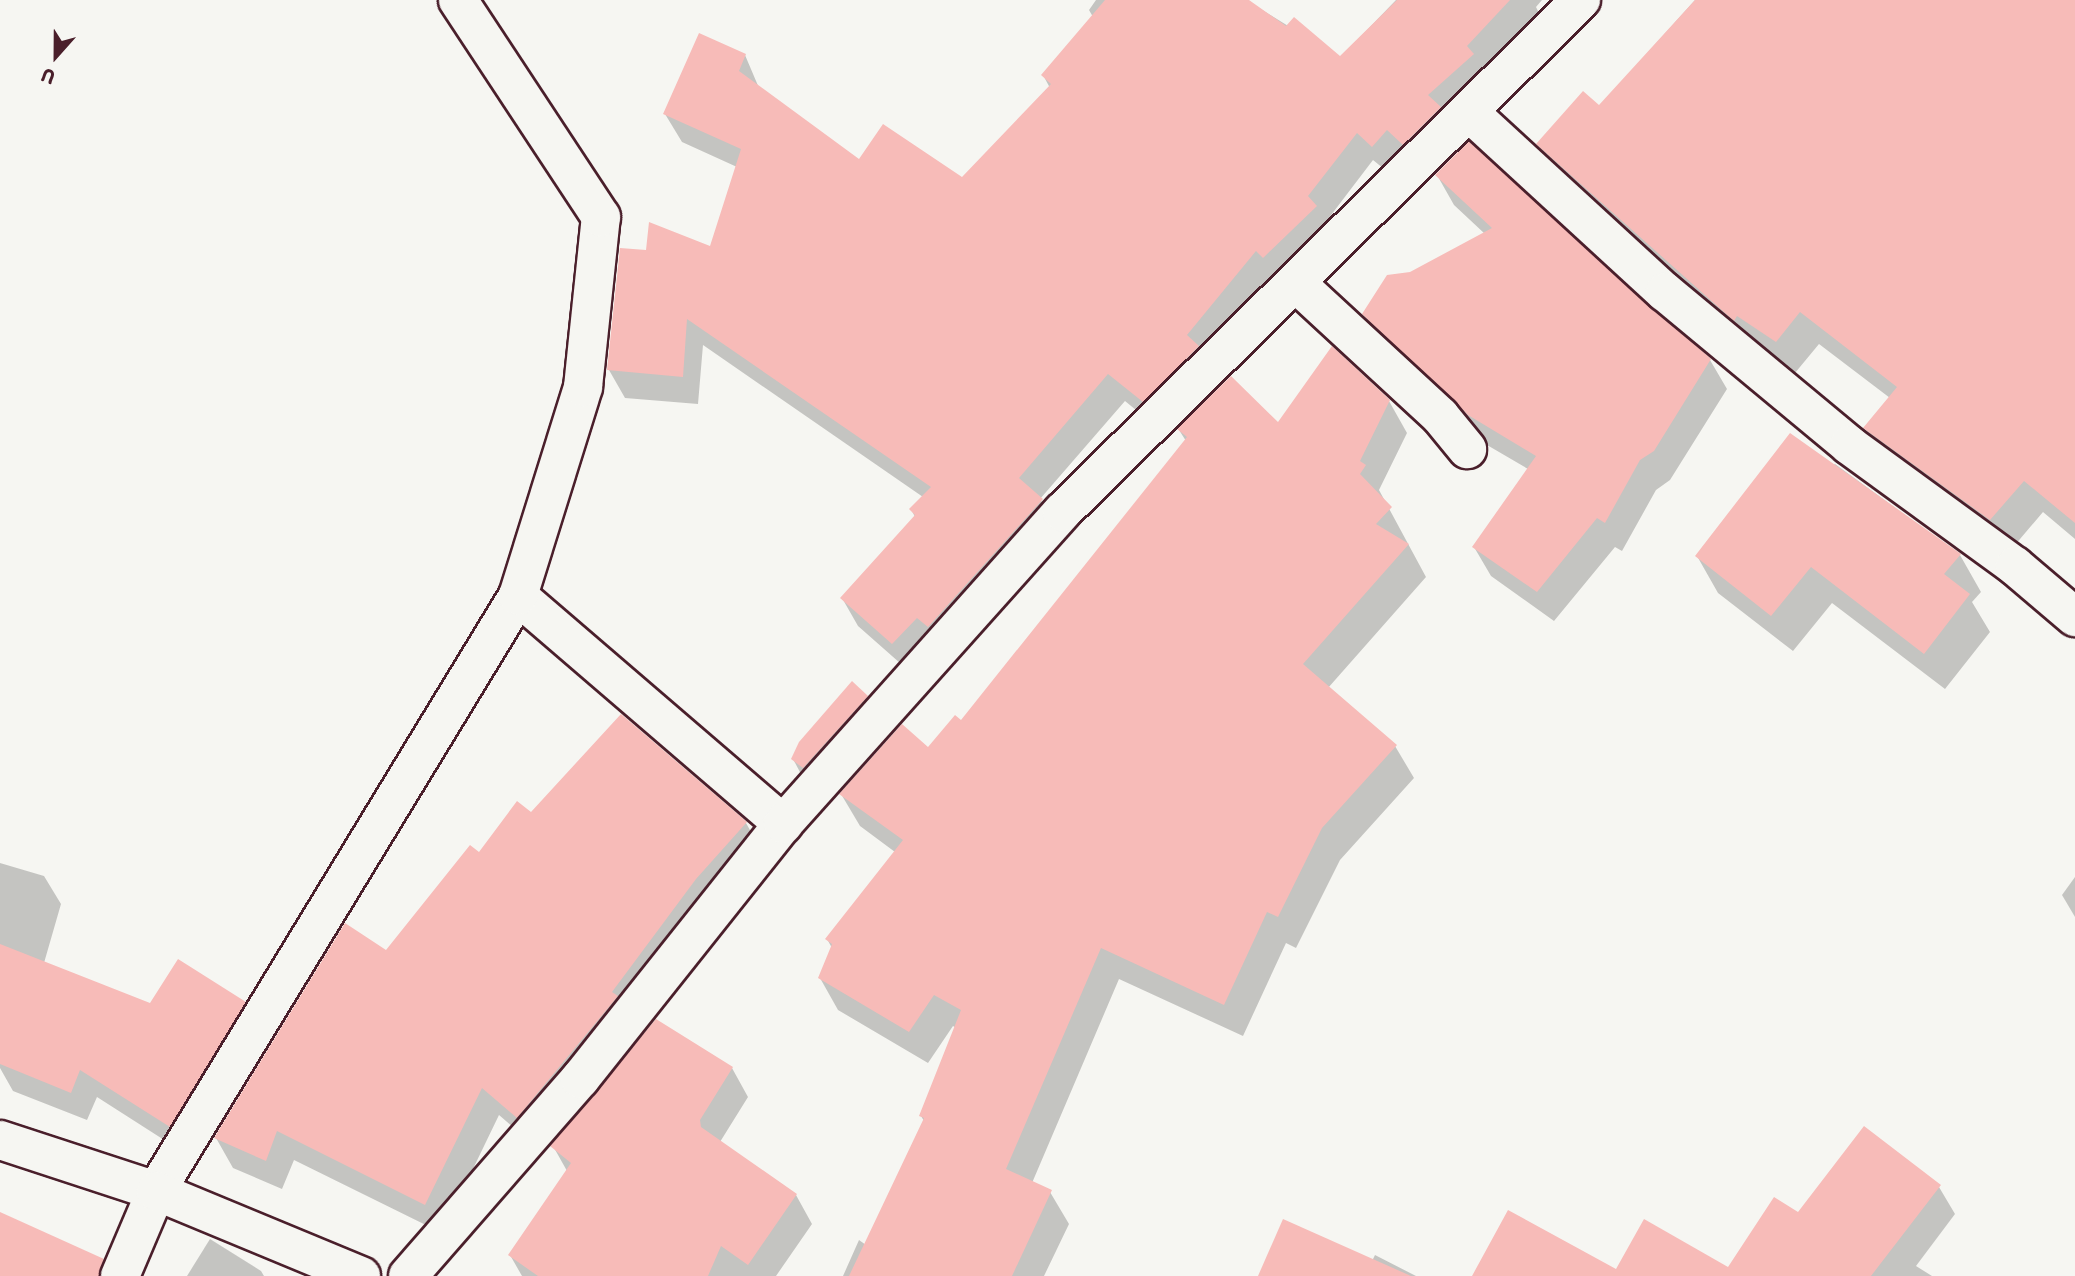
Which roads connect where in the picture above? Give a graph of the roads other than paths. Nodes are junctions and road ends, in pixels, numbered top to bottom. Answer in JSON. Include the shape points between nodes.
{"nodes":[{"id":1,"x":458,"y":0,"type":"edge"},
{"id":2,"x":1581,"y":0,"type":"edge"},
{"id":3,"x":1469,"y":113,"type":"junction"},
{"id":4,"x":1296,"y":283,"type":"junction"},
{"id":5,"x":1467,"y":449,"type":"dead end"},
{"id":6,"x":518,"y":596,"type":"junction"},
{"id":7,"x":2075,"y":617,"type":"edge"},
{"id":8,"x":783,"y":824,"type":"junction"},
{"id":9,"x":0,"y":1140,"type":"edge"},
{"id":10,"x":156,"y":1191,"type":"junction"},
{"id":11,"x":120,"y":1276,"type":"edge"},
{"id":12,"x":361,"y":1276,"type":"edge"},
{"id":13,"x":408,"y":1276,"type":"edge"}],
"edges":[{"from":1,"to":6,"type":"street","via":[[601,218],[583,387]]},
{"from":2,"to":3,"type":"street"},
{"from":3,"to":4,"type":"street"},
{"from":3,"to":7,"type":"street","via":[[1665,292],[1849,445],[2015,566]]},
{"from":4,"to":5,"type":"street","via":[[1440,416]]},
{"from":4,"to":8,"type":"street","via":[[1062,512]]},
{"from":6,"to":8,"type":"street"},
{"from":6,"to":10,"type":"street"},
{"from":8,"to":13,"type":"street","via":[[580,1079]]},
{"from":9,"to":10,"type":"street"},
{"from":10,"to":11,"type":"street"},
{"from":10,"to":12,"type":"street"}]}
